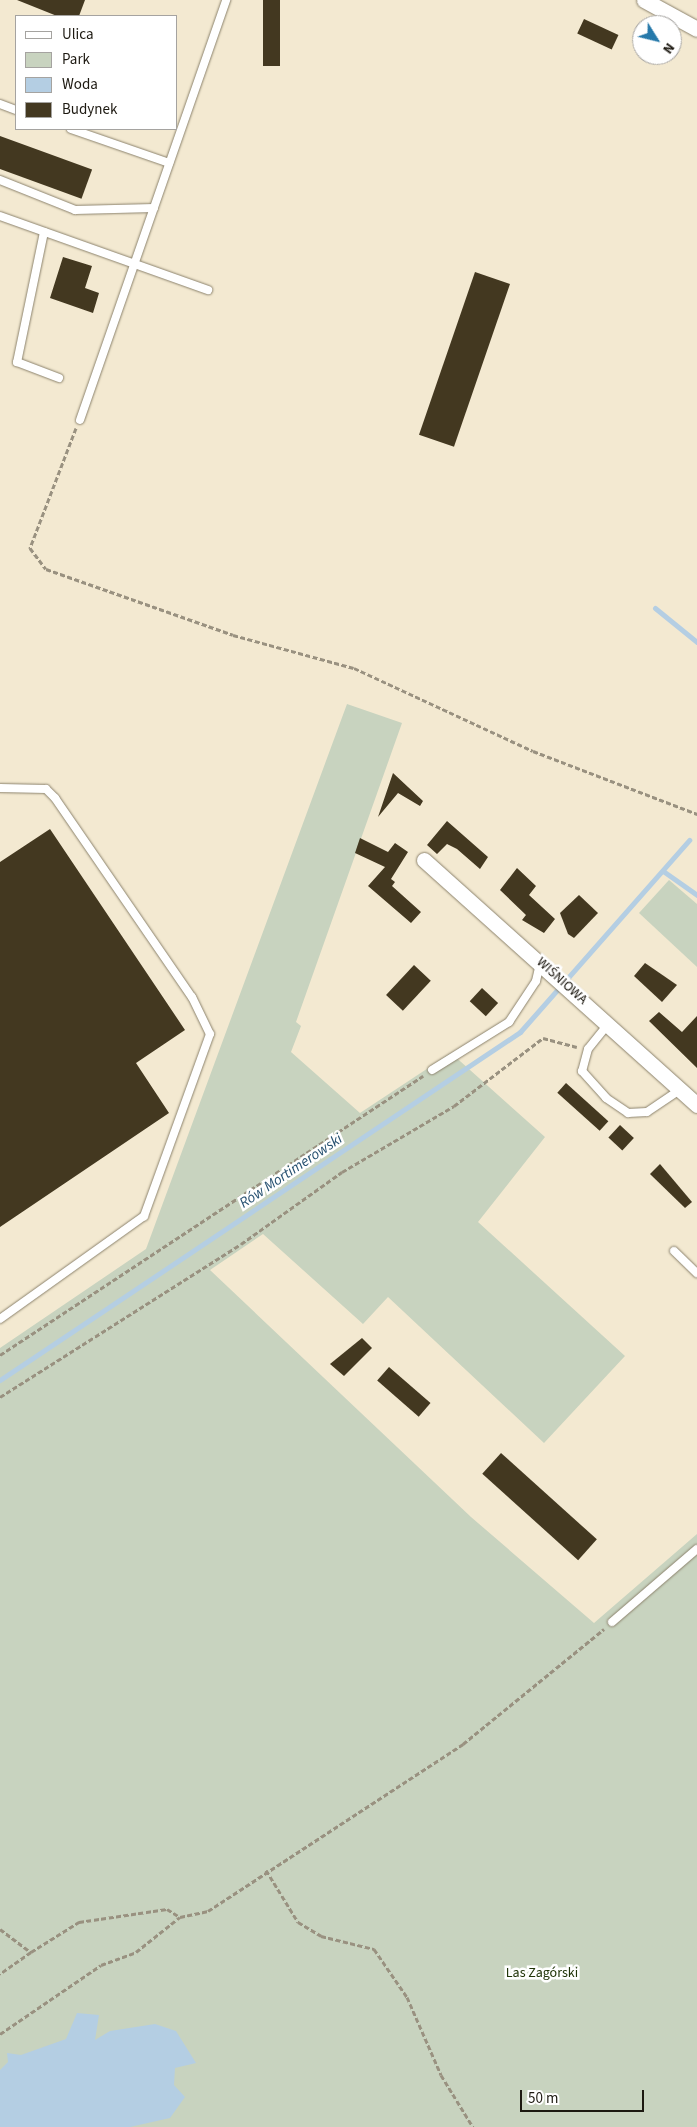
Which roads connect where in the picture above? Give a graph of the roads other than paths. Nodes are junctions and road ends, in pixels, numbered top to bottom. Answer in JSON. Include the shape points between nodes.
{"nodes":[{"id":1,"x":226,"y":0,"type":"edge"},
{"id":2,"x":644,"y":0,"type":"edge"},
{"id":3,"x":697,"y":29,"type":"edge"},
{"id":4,"x":0,"y":104,"type":"edge"},
{"id":5,"x":15,"y":110,"type":"edge"},
{"id":6,"x":74,"y":130,"type":"edge"},
{"id":7,"x":169,"y":163,"type":"junction"},
{"id":8,"x":0,"y":180,"type":"edge"},
{"id":9,"x":154,"y":208,"type":"junction"},
{"id":10,"x":0,"y":216,"type":"edge"},
{"id":11,"x":44,"y":232,"type":"junction"},
{"id":12,"x":133,"y":265,"type":"junction"},
{"id":13,"x":208,"y":290,"type":"dead end"},
{"id":14,"x":59,"y":378,"type":"dead end"},
{"id":15,"x":80,"y":420,"type":"road end"},
{"id":16,"x":0,"y":788,"type":"edge"},
{"id":17,"x":424,"y":860,"type":"dead end"},
{"id":18,"x":540,"y":961,"type":"junction"},
{"id":19,"x":609,"y":1023,"type":"junction"},
{"id":20,"x":432,"y":1070,"type":"road end"},
{"id":21,"x":680,"y":1090,"type":"junction"},
{"id":22,"x":697,"y":1105,"type":"edge"},
{"id":23,"x":674,"y":1251,"type":"dead end"},
{"id":24,"x":697,"y":1273,"type":"edge"},
{"id":25,"x":0,"y":1319,"type":"edge"},
{"id":26,"x":697,"y":1549,"type":"edge"},
{"id":27,"x":612,"y":1622,"type":"road end"}],
"edges":[{"from":1,"to":7,"type":"lane"},
{"from":2,"to":3,"type":"street"},
{"from":4,"to":5,"type":"lane"},
{"from":6,"to":7,"type":"lane"},
{"from":7,"to":9,"type":"lane"},
{"from":8,"to":9,"type":"lane","via":[[75,210]]},
{"from":9,"to":12,"type":"lane"},
{"from":10,"to":11,"type":"lane"},
{"from":11,"to":12,"type":"lane"},
{"from":11,"to":14,"type":"lane","via":[[17,362]]},
{"from":12,"to":13,"type":"lane"},
{"from":12,"to":15,"type":"lane"},
{"from":16,"to":25,"type":"lane","via":[[46,789],[55,798],[196,1003],[210,1034],[144,1216]]},
{"from":17,"to":18,"type":"street","name":"WIŚNIOWA"},
{"from":18,"to":19,"type":"street","name":"WIŚNIOWA"},
{"from":18,"to":20,"type":"lane","via":[[536,981],[509,1022]]},
{"from":19,"to":21,"type":"street","name":"WIŚNIOWA"},
{"from":19,"to":21,"type":"lane","via":[[588,1049],[582,1071],[628,1113],[647,1112]]},
{"from":21,"to":22,"type":"street","name":"WIŚNIOWA"},
{"from":23,"to":24,"type":"lane"},
{"from":26,"to":27,"type":"lane"}]}
